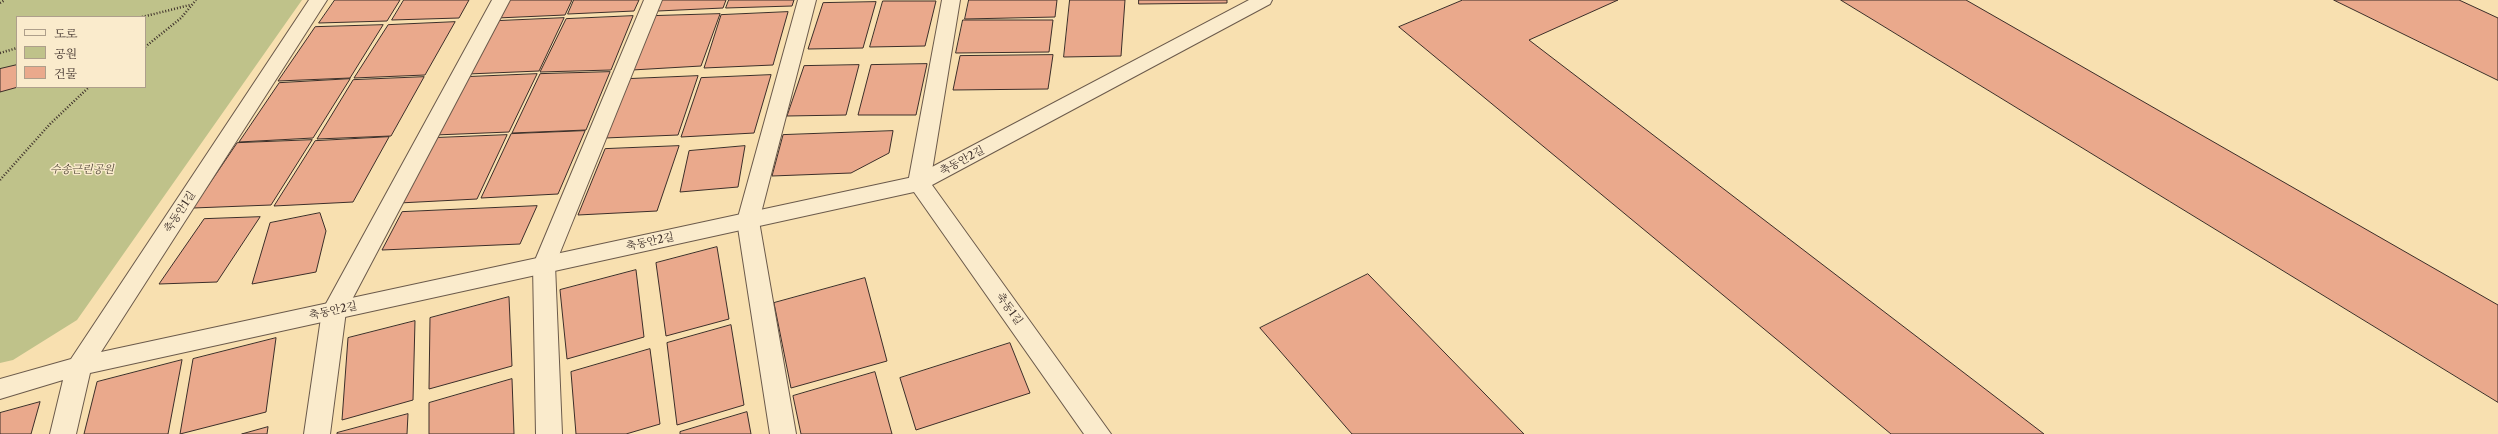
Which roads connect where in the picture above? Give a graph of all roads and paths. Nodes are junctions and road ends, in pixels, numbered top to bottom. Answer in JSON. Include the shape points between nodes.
{"nodes":[{"id":1,"x":5,"y":0,"type":"edge"},
{"id":2,"x":196,"y":0,"type":"edge"},
{"id":3,"x":318,"y":0,"type":"edge"},
{"id":4,"x":501,"y":0,"type":"edge"},
{"id":5,"x":653,"y":0,"type":"edge"},
{"id":6,"x":807,"y":0,"type":"edge"},
{"id":7,"x":952,"y":0,"type":"edge"},
{"id":8,"x":1263,"y":0,"type":"edge"},
{"id":9,"x":0,"y":3,"type":"edge"},
{"id":10,"x":191,"y":5,"type":"junction"},
{"id":11,"x":146,"y":16,"type":"edge"},
{"id":12,"x":146,"y":46,"type":"edge"},
{"id":13,"x":16,"y":48,"type":"edge"},
{"id":14,"x":0,"y":53,"type":"edge"},
{"id":15,"x":88,"y":88,"type":"edge"},
{"id":16,"x":0,"y":180,"type":"edge"},
{"id":17,"x":919,"y":183,"type":"junction"},
{"id":18,"x":748,"y":221,"type":"junction"},
{"id":19,"x":544,"y":265,"type":"junction"},
{"id":20,"x":334,"y":311,"type":"junction"},
{"id":21,"x":79,"y":366,"type":"junction"},
{"id":22,"x":0,"y":389,"type":"edge"},
{"id":23,"x":63,"y":434,"type":"edge"},
{"id":24,"x":316,"y":434,"type":"edge"},
{"id":25,"x":549,"y":434,"type":"edge"},
{"id":26,"x":783,"y":434,"type":"edge"},
{"id":27,"x":1098,"y":434,"type":"edge"}],
"edges":[{"from":1,"to":9,"type":"path"},
{"from":2,"to":10,"type":"path"},
{"from":3,"to":21,"type":"street","name":"축동안1길"},
{"from":4,"to":20,"type":"street"},
{"from":5,"to":19,"type":"street"},
{"from":6,"to":18,"type":"street"},
{"from":7,"to":17,"type":"street"},
{"from":8,"to":17,"type":"street","name":"축동안2길"},
{"from":10,"to":11,"type":"path"},
{"from":10,"to":12,"type":"path","via":[[181,18]]},
{"from":13,"to":14,"type":"path"},
{"from":15,"to":16,"type":"path","via":[[50,124]]},
{"from":17,"to":18,"type":"street","name":"축동안2길"},
{"from":17,"to":27,"type":"street","name":"축동1길"},
{"from":18,"to":19,"type":"street","name":"축동안2길"},
{"from":18,"to":26,"type":"street"},
{"from":19,"to":20,"type":"street","name":"축동안2길"},
{"from":19,"to":25,"type":"street"},
{"from":20,"to":21,"type":"street","name":"축동안2길"},
{"from":20,"to":24,"type":"street"},
{"from":21,"to":22,"type":"street","name":"축동안2길"},
{"from":21,"to":23,"type":"street","name":"축동안1길"}]}
